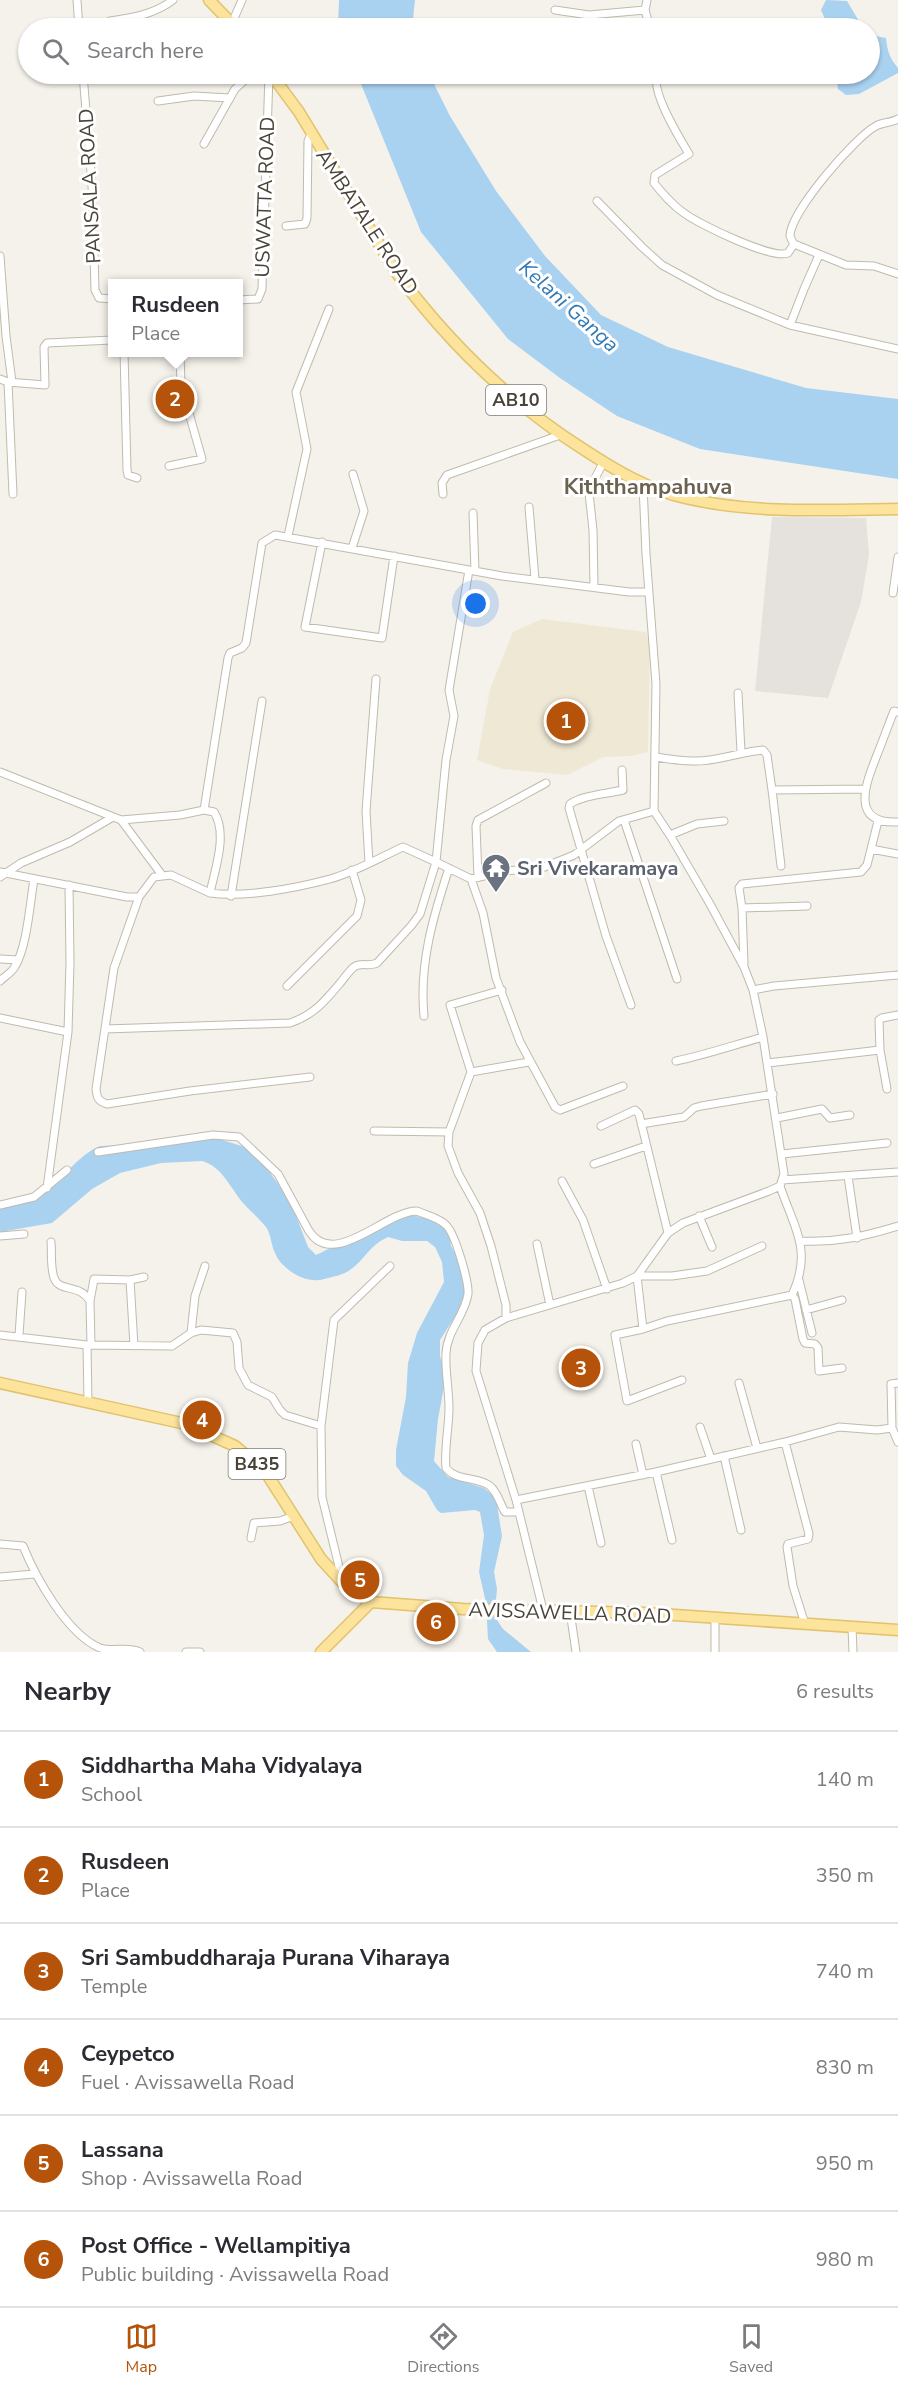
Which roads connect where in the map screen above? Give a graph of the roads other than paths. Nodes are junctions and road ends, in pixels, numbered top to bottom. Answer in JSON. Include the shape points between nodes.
{"nodes":[{"id":1,"x":77,"y":0,"type":"edge"},
{"id":2,"x":173,"y":0,"type":"edge"},
{"id":3,"x":209,"y":0,"type":"edge"},
{"id":4,"x":242,"y":0,"type":"edge"},
{"id":5,"x":647,"y":0,"type":"edge"},
{"id":6,"x":555,"y":10,"type":"dead end"},
{"id":7,"x":645,"y":10,"type":"junction"},
{"id":8,"x":78,"y":18,"type":"edge"},
{"id":9,"x":130,"y":18,"type":"edge"},
{"id":10,"x":226,"y":18,"type":"edge"},
{"id":11,"x":236,"y":18,"type":"edge"},
{"id":12,"x":647,"y":18,"type":"edge"},
{"id":13,"x":84,"y":84,"type":"edge"},
{"id":14,"x":241,"y":84,"type":"edge"},
{"id":15,"x":270,"y":84,"type":"edge"},
{"id":16,"x":278,"y":84,"type":"edge"},
{"id":17,"x":655,"y":84,"type":"edge"},
{"id":18,"x":230,"y":98,"type":"junction"},
{"id":19,"x":158,"y":101,"type":"dead end"},
{"id":20,"x":898,"y":119,"type":"edge"},
{"id":21,"x":311,"y":134,"type":"junction"},
{"id":22,"x":204,"y":144,"type":"dead end"},
{"id":23,"x":597,"y":201,"type":"dead end"},
{"id":24,"x":286,"y":226,"type":"dead end"},
{"id":25,"x":794,"y":244,"type":"junction"},
{"id":26,"x":819,"y":255,"type":"junction"},
{"id":27,"x":0,"y":256,"type":"edge"},
{"id":28,"x":898,"y":274,"type":"edge"},
{"id":29,"x":108,"y":299,"type":"edge"},
{"id":30,"x":243,"y":300,"type":"edge"},
{"id":31,"x":329,"y":309,"type":"dead end"},
{"id":32,"x":790,"y":325,"type":"junction"},
{"id":33,"x":108,"y":340,"type":"edge"},
{"id":34,"x":898,"y":348,"type":"edge"},
{"id":35,"x":124,"y":357,"type":"edge"},
{"id":36,"x":180,"y":357,"type":"edge"},
{"id":37,"x":0,"y":379,"type":"edge"},
{"id":38,"x":10,"y":382,"type":"junction"},
{"id":39,"x":560,"y":435,"type":"junction"},
{"id":40,"x":603,"y":463,"type":"junction"},
{"id":41,"x":169,"y":466,"type":"dead end"},
{"id":42,"x":353,"y":474,"type":"dead end"},
{"id":43,"x":137,"y":478,"type":"dead end"},
{"id":44,"x":644,"y":485,"type":"junction"},
{"id":45,"x":13,"y":494,"type":"dead end"},
{"id":46,"x":443,"y":494,"type":"dead end"},
{"id":47,"x":529,"y":507,"type":"dead end"},
{"id":48,"x":898,"y":509,"type":"edge"},
{"id":49,"x":473,"y":513,"type":"dead end"},
{"id":50,"x":288,"y":536,"type":"junction"},
{"id":51,"x":322,"y":542,"type":"junction"},
{"id":52,"x":352,"y":548,"type":"junction"},
{"id":53,"x":394,"y":556,"type":"junction"},
{"id":54,"x":898,"y":557,"type":"edge"},
{"id":55,"x":472,"y":570,"type":"junction"},
{"id":56,"x":534,"y":579,"type":"junction"},
{"id":57,"x":594,"y":586,"type":"junction"},
{"id":58,"x":648,"y":592,"type":"junction"},
{"id":59,"x":893,"y":593,"type":"dead end"},
{"id":60,"x":376,"y":679,"type":"dead end"},
{"id":61,"x":738,"y":693,"type":"dead end"},
{"id":62,"x":262,"y":701,"type":"dead end"},
{"id":63,"x":898,"y":712,"type":"edge"},
{"id":64,"x":741,"y":752,"type":"junction"},
{"id":65,"x":656,"y":757,"type":"junction"},
{"id":66,"x":622,"y":770,"type":"dead end"},
{"id":67,"x":0,"y":772,"type":"edge"},
{"id":68,"x":546,"y":783,"type":"dead end"},
{"id":69,"x":864,"y":789,"type":"junction"},
{"id":70,"x":772,"y":790,"type":"junction"},
{"id":71,"x":204,"y":810,"type":"junction"},
{"id":72,"x":654,"y":811,"type":"junction"},
{"id":73,"x":113,"y":817,"type":"junction"},
{"id":74,"x":122,"y":820,"type":"junction"},
{"id":75,"x":624,"y":820,"type":"junction"},
{"id":76,"x":724,"y":821,"type":"dead end"},
{"id":77,"x":878,"y":821,"type":"junction"},
{"id":78,"x":898,"y":822,"type":"edge"},
{"id":79,"x":670,"y":835,"type":"junction"},
{"id":80,"x":871,"y":849,"type":"junction"},
{"id":81,"x":580,"y":850,"type":"junction"},
{"id":82,"x":898,"y":854,"type":"edge"},
{"id":83,"x":436,"y":862,"type":"junction"},
{"id":84,"x":369,"y":863,"type":"junction"},
{"id":85,"x":781,"y":866,"type":"dead end"},
{"id":86,"x":449,"y":868,"type":"junction"},
{"id":87,"x":352,"y":870,"type":"junction"},
{"id":88,"x":4,"y":873,"type":"edge"},
{"id":89,"x":162,"y":875,"type":"junction"},
{"id":90,"x":0,"y":878,"type":"edge"},
{"id":91,"x":475,"y":878,"type":"junction"},
{"id":92,"x":34,"y":879,"type":"junction"},
{"id":93,"x":69,"y":885,"type":"junction"},
{"id":94,"x":210,"y":893,"type":"junction"},
{"id":95,"x":231,"y":896,"type":"junction"},
{"id":96,"x":139,"y":897,"type":"junction"},
{"id":97,"x":807,"y":906,"type":"dead end"},
{"id":98,"x":742,"y":908,"type":"junction"},
{"id":99,"x":0,"y":959,"type":"edge"},
{"id":100,"x":18,"y":960,"type":"junction"},
{"id":101,"x":744,"y":967,"type":"junction"},
{"id":102,"x":898,"y":975,"type":"edge"},
{"id":103,"x":677,"y":979,"type":"dead end"},
{"id":104,"x":0,"y":981,"type":"edge"},
{"id":105,"x":286,"y":986,"type":"dead end"},
{"id":106,"x":502,"y":990,"type":"junction"},
{"id":107,"x":753,"y":990,"type":"junction"},
{"id":108,"x":631,"y":1005,"type":"dead end"},
{"id":109,"x":898,"y":1015,"type":"edge"},
{"id":110,"x":424,"y":1016,"type":"dead end"},
{"id":111,"x":0,"y":1018,"type":"edge"},
{"id":112,"x":105,"y":1029,"type":"junction"},
{"id":113,"x":68,"y":1032,"type":"junction"},
{"id":114,"x":764,"y":1037,"type":"junction"},
{"id":115,"x":880,"y":1050,"type":"junction"},
{"id":116,"x":676,"y":1061,"type":"dead end"},
{"id":117,"x":529,"y":1062,"type":"junction"},
{"id":118,"x":768,"y":1063,"type":"junction"},
{"id":119,"x":471,"y":1072,"type":"junction"},
{"id":120,"x":310,"y":1077,"type":"dead end"},
{"id":121,"x":623,"y":1086,"type":"dead end"},
{"id":122,"x":887,"y":1089,"type":"dead end"},
{"id":123,"x":773,"y":1094,"type":"junction"},
{"id":124,"x":850,"y":1115,"type":"dead end"},
{"id":125,"x":777,"y":1119,"type":"junction"},
{"id":126,"x":642,"y":1124,"type":"junction"},
{"id":127,"x":601,"y":1126,"type":"dead end"},
{"id":128,"x":374,"y":1131,"type":"dead end"},
{"id":129,"x":449,"y":1132,"type":"junction"},
{"id":130,"x":887,"y":1143,"type":"dead end"},
{"id":131,"x":646,"y":1146,"type":"junction"},
{"id":132,"x":98,"y":1152,"type":"dead end"},
{"id":133,"x":782,"y":1154,"type":"junction"},
{"id":134,"x":594,"y":1164,"type":"dead end"},
{"id":135,"x":67,"y":1170,"type":"dead end"},
{"id":136,"x":898,"y":1172,"type":"edge"},
{"id":137,"x":848,"y":1176,"type":"junction"},
{"id":138,"x":562,"y":1181,"type":"dead end"},
{"id":139,"x":781,"y":1183,"type":"junction"},
{"id":140,"x":46,"y":1188,"type":"junction"},
{"id":141,"x":0,"y":1205,"type":"edge"},
{"id":142,"x":699,"y":1216,"type":"junction"},
{"id":143,"x":898,"y":1227,"type":"edge"},
{"id":144,"x":668,"y":1233,"type":"junction"},
{"id":145,"x":24,"y":1234,"type":"dead end"},
{"id":146,"x":0,"y":1236,"type":"edge"},
{"id":147,"x":857,"y":1238,"type":"junction"},
{"id":148,"x":801,"y":1241,"type":"junction"},
{"id":149,"x":51,"y":1242,"type":"dead end"},
{"id":150,"x":537,"y":1244,"type":"dead end"},
{"id":151,"x":762,"y":1246,"type":"dead end"},
{"id":152,"x":712,"y":1247,"type":"dead end"},
{"id":153,"x":205,"y":1266,"type":"dead end"},
{"id":154,"x":390,"y":1266,"type":"dead end"},
{"id":155,"x":637,"y":1276,"type":"junction"},
{"id":156,"x":144,"y":1277,"type":"dead end"},
{"id":157,"x":130,"y":1280,"type":"junction"},
{"id":158,"x":799,"y":1280,"type":"junction"},
{"id":159,"x":607,"y":1289,"type":"junction"},
{"id":160,"x":22,"y":1292,"type":"dead end"},
{"id":161,"x":792,"y":1295,"type":"junction"},
{"id":162,"x":842,"y":1300,"type":"dead end"},
{"id":163,"x":90,"y":1301,"type":"junction"},
{"id":164,"x":550,"y":1305,"type":"junction"},
{"id":165,"x":806,"y":1310,"type":"junction"},
{"id":166,"x":506,"y":1317,"type":"junction"},
{"id":167,"x":643,"y":1329,"type":"junction"},
{"id":168,"x":191,"y":1333,"type":"junction"},
{"id":169,"x":812,"y":1333,"type":"dead end"},
{"id":170,"x":0,"y":1335,"type":"edge"},
{"id":171,"x":19,"y":1335,"type":"junction"},
{"id":172,"x":89,"y":1345,"type":"junction"},
{"id":173,"x":134,"y":1346,"type":"junction"},
{"id":174,"x":842,"y":1368,"type":"dead end"},
{"id":175,"x":682,"y":1380,"type":"dead end"},
{"id":176,"x":0,"y":1383,"type":"edge"},
{"id":177,"x":739,"y":1383,"type":"dead end"},
{"id":178,"x":898,"y":1383,"type":"edge"},
{"id":179,"x":88,"y":1403,"type":"junction"},
{"id":180,"x":321,"y":1426,"type":"junction"},
{"id":181,"x":700,"y":1427,"type":"dead end"},
{"id":182,"x":892,"y":1428,"type":"junction"},
{"id":183,"x":785,"y":1442,"type":"junction"},
{"id":184,"x":898,"y":1442,"type":"edge"},
{"id":185,"x":636,"y":1444,"type":"dead end"},
{"id":186,"x":757,"y":1448,"type":"junction"},
{"id":187,"x":724,"y":1456,"type":"junction"},
{"id":188,"x":711,"y":1459,"type":"junction"},
{"id":189,"x":656,"y":1472,"type":"junction"},
{"id":190,"x":643,"y":1475,"type":"junction"},
{"id":191,"x":588,"y":1486,"type":"junction"},
{"id":192,"x":516,"y":1500,"type":"junction"},
{"id":193,"x":518,"y":1512,"type":"junction"},
{"id":194,"x":294,"y":1516,"type":"junction"},
{"id":195,"x":741,"y":1530,"type":"dead end"},
{"id":196,"x":251,"y":1538,"type":"dead end"},
{"id":197,"x":672,"y":1540,"type":"dead end"},
{"id":198,"x":601,"y":1543,"type":"dead end"},
{"id":199,"x":0,"y":1544,"type":"edge"},
{"id":200,"x":34,"y":1574,"type":"junction"},
{"id":201,"x":0,"y":1577,"type":"edge"},
{"id":202,"x":343,"y":1583,"type":"junction"},
{"id":203,"x":371,"y":1602,"type":"junction"},
{"id":204,"x":543,"y":1610,"type":"junction"},
{"id":205,"x":570,"y":1611,"type":"junction"},
{"id":206,"x":715,"y":1618,"type":"junction"},
{"id":207,"x":805,"y":1624,"type":"junction"},
{"id":208,"x":852,"y":1627,"type":"junction"},
{"id":209,"x":898,"y":1630,"type":"edge"},
{"id":210,"x":140,"y":1652,"type":"edge"},
{"id":211,"x":186,"y":1652,"type":"edge"},
{"id":212,"x":200,"y":1652,"type":"edge"},
{"id":213,"x":321,"y":1652,"type":"edge"},
{"id":214,"x":576,"y":1652,"type":"edge"},
{"id":215,"x":715,"y":1652,"type":"edge"},
{"id":216,"x":853,"y":1652,"type":"edge"}],
"edges":[{"from":1,"to":8,"type":"street"},
{"from":2,"to":9,"type":"street"},
{"from":3,"to":10,"type":"main road"},
{"from":4,"to":11,"type":"street"},
{"from":5,"to":7,"type":"street"},
{"from":6,"to":7,"type":"street","via":[[589,15]]},
{"from":7,"to":12,"type":"street"},
{"from":13,"to":29,"type":"street","name":"PANSALA ROAD","via":[[95,290],[99,298]]},
{"from":14,"to":18,"type":"street"},
{"from":15,"to":30,"type":"street","name":"USWATTA ROAD","via":[[262,289],[258,299]]},
{"from":16,"to":21,"type":"main road","name":"AMBATALE ROAD","number":"AB10"},
{"from":17,"to":25,"type":"street","via":[[689,154],[655,176],[654,183],[667,199],[685,214],[730,238],[784,255]]},
{"from":18,"to":19,"type":"street","via":[[194,96]]},
{"from":18,"to":22,"type":"street"},
{"from":20,"to":25,"type":"street","via":[[877,125],[831,168],[795,221],[790,236]]},
{"from":21,"to":24,"type":"street","via":[[307,218],[300,226]]},
{"from":21,"to":39,"type":"main road","name":"AMBATALE ROAD","number":"AB10","via":[[417,300],[465,356]]},
{"from":23,"to":32,"type":"street","via":[[662,265],[717,295]]},
{"from":25,"to":26,"type":"street"},
{"from":26,"to":28,"type":"street","via":[[846,265],[874,266]]},
{"from":26,"to":32,"type":"street"},
{"from":27,"to":38,"type":"street"},
{"from":31,"to":50,"type":"street","via":[[296,393],[307,449]]},
{"from":32,"to":34,"type":"street"},
{"from":33,"to":38,"type":"street","via":[[50,341],[44,347],[45,385]]},
{"from":35,"to":43,"type":"street","via":[[127,470],[128,475]]},
{"from":36,"to":41,"type":"street","via":[[181,385],[202,459]]},
{"from":37,"to":38,"type":"street"},
{"from":38,"to":45,"type":"street"},
{"from":39,"to":40,"type":"main road","name":"AMBATALE ROAD","number":"AB10"},
{"from":39,"to":46,"type":"street","via":[[447,475],[442,483]]},
{"from":40,"to":44,"type":"main road","name":"AMBATALE ROAD","number":"AB10"},
{"from":40,"to":57,"type":"street","via":[[590,493]]},
{"from":42,"to":52,"type":"street","via":[[363,511]]},
{"from":44,"to":48,"type":"main road","name":"AMBATALE ROAD","number":"AB10","via":[[686,498],[754,508]]},
{"from":44,"to":58,"type":"street"},
{"from":47,"to":56,"type":"street"},
{"from":49,"to":55,"type":"street"},
{"from":50,"to":51,"type":"street"},
{"from":50,"to":71,"type":"street","via":[[275,535],[262,543],[246,643],[228,658]]},
{"from":51,"to":52,"type":"street"},
{"from":51,"to":53,"type":"street","via":[[304,627],[382,638]]},
{"from":52,"to":53,"type":"street"},
{"from":53,"to":55,"type":"street"},
{"from":54,"to":59,"type":"street"},
{"from":55,"to":56,"type":"street"},
{"from":55,"to":83,"type":"street","via":[[449,690],[454,717]]},
{"from":56,"to":57,"type":"street"},
{"from":57,"to":58,"type":"street"},
{"from":58,"to":65,"type":"street","via":[[656,684]]},
{"from":60,"to":84,"type":"street","via":[[366,811]]},
{"from":61,"to":64,"type":"street"},
{"from":62,"to":95,"type":"street"},
{"from":63,"to":69,"type":"street","via":[[894,711]]},
{"from":64,"to":65,"type":"street","via":[[694,761]]},
{"from":64,"to":70,"type":"street","via":[[763,750],[767,754]]},
{"from":65,"to":72,"type":"street"},
{"from":66,"to":81,"type":"street","via":[[623,790],[581,797],[570,804]]},
{"from":67,"to":73,"type":"street"},
{"from":68,"to":91,"type":"street","via":[[478,820]]},
{"from":69,"to":70,"type":"street"},
{"from":69,"to":77,"type":"street","via":[[867,808]]},
{"from":70,"to":85,"type":"street"},
{"from":71,"to":74,"type":"street"},
{"from":71,"to":94,"type":"street","via":[[214,812],[219,820]]},
{"from":72,"to":75,"type":"street"},
{"from":72,"to":79,"type":"street"},
{"from":73,"to":74,"type":"street"},
{"from":73,"to":88,"type":"street"},
{"from":74,"to":89,"type":"street"},
{"from":75,"to":81,"type":"street"},
{"from":75,"to":103,"type":"street"},
{"from":76,"to":79,"type":"street","via":[[697,824]]},
{"from":77,"to":78,"type":"street"},
{"from":77,"to":80,"type":"street"},
{"from":79,"to":101,"type":"street"},
{"from":80,"to":82,"type":"street"},
{"from":80,"to":98,"type":"street","via":[[861,872],[742,884]]},
{"from":81,"to":91,"type":"street","via":[[542,868]]},
{"from":81,"to":108,"type":"street"},
{"from":83,"to":84,"type":"street","via":[[403,847]]},
{"from":83,"to":86,"type":"street"},
{"from":83,"to":112,"type":"street","via":[[420,914],[411,926],[377,963],[355,966],[307,1017],[290,1023]]},
{"from":84,"to":87,"type":"street"},
{"from":86,"to":91,"type":"street"},
{"from":86,"to":110,"type":"street","via":[[423,963]]},
{"from":87,"to":95,"type":"street","via":[[331,879]]},
{"from":87,"to":105,"type":"street","via":[[361,900],[357,916]]},
{"from":88,"to":90,"type":"street"},
{"from":88,"to":92,"type":"street"},
{"from":89,"to":94,"type":"street","via":[[171,875]]},
{"from":89,"to":96,"type":"street","via":[[154,877]]},
{"from":91,"to":106,"type":"street","via":[[496,978]]},
{"from":92,"to":93,"type":"street"},
{"from":92,"to":100,"type":"street"},
{"from":93,"to":96,"type":"street"},
{"from":93,"to":113,"type":"street"},
{"from":94,"to":95,"type":"street"},
{"from":96,"to":112,"type":"street","via":[[114,968]]},
{"from":97,"to":98,"type":"street"},
{"from":98,"to":101,"type":"street"},
{"from":99,"to":100,"type":"street"},
{"from":100,"to":104,"type":"street"},
{"from":101,"to":107,"type":"street"},
{"from":102,"to":107,"type":"street"},
{"from":106,"to":117,"type":"street"},
{"from":106,"to":119,"type":"street","via":[[450,1005]]},
{"from":107,"to":114,"type":"street"},
{"from":109,"to":115,"type":"street","via":[[879,1020]]},
{"from":111,"to":113,"type":"street"},
{"from":112,"to":120,"type":"street","via":[[96,1089],[97,1097],[107,1104]]},
{"from":113,"to":140,"type":"street"},
{"from":114,"to":116,"type":"street"},
{"from":114,"to":118,"type":"street"},
{"from":115,"to":118,"type":"street"},
{"from":115,"to":122,"type":"street"},
{"from":117,"to":119,"type":"street"},
{"from":117,"to":121,"type":"street","via":[[560,1110]]},
{"from":118,"to":123,"type":"street"},
{"from":119,"to":129,"type":"street"},
{"from":123,"to":125,"type":"street"},
{"from":123,"to":126,"type":"street","via":[[701,1106],[684,1117]]},
{"from":124,"to":125,"type":"street","via":[[830,1118],[822,1109]]},
{"from":125,"to":133,"type":"street"},
{"from":126,"to":127,"type":"street","via":[[635,1110]]},
{"from":126,"to":131,"type":"street"},
{"from":128,"to":129,"type":"street"},
{"from":129,"to":166,"type":"street","via":[[448,1146],[491,1246]]},
{"from":130,"to":133,"type":"street"},
{"from":131,"to":134,"type":"street"},
{"from":131,"to":144,"type":"street"},
{"from":132,"to":193,"type":"street","via":[[213,1135],[239,1137],[278,1174],[309,1231],[324,1244],[340,1243],[412,1211],[445,1224],[460,1255],[468,1294],[448,1337],[446,1467],[456,1476],[490,1486],[505,1512]]},
{"from":133,"to":139,"type":"street"},
{"from":135,"to":140,"type":"street"},
{"from":136,"to":137,"type":"street"},
{"from":137,"to":139,"type":"street"},
{"from":137,"to":147,"type":"street"},
{"from":138,"to":159,"type":"street","via":[[583,1220]]},
{"from":139,"to":142,"type":"street"},
{"from":139,"to":148,"type":"street"},
{"from":140,"to":141,"type":"street","via":[[34,1197]]},
{"from":142,"to":144,"type":"street"},
{"from":142,"to":152,"type":"street"},
{"from":143,"to":147,"type":"street"},
{"from":144,"to":155,"type":"street"},
{"from":145,"to":146,"type":"street"},
{"from":147,"to":148,"type":"street"},
{"from":148,"to":158,"type":"street"},
{"from":149,"to":163,"type":"street","via":[[54,1279],[60,1286],[81,1291]]},
{"from":150,"to":164,"type":"street"},
{"from":151,"to":155,"type":"street","via":[[707,1270]]},
{"from":153,"to":168,"type":"street","via":[[195,1296]]},
{"from":154,"to":180,"type":"street","via":[[334,1320]]},
{"from":155,"to":159,"type":"street"},
{"from":155,"to":167,"type":"street"},
{"from":156,"to":157,"type":"street"},
{"from":157,"to":163,"type":"street","via":[[94,1279]]},
{"from":157,"to":173,"type":"street"},
{"from":158,"to":161,"type":"street"},
{"from":158,"to":165,"type":"street"},
{"from":159,"to":164,"type":"street"},
{"from":160,"to":171,"type":"street"},
{"from":161,"to":167,"type":"street"},
{"from":161,"to":174,"type":"street","via":[[803,1339],[818,1348],[819,1371]]},
{"from":162,"to":165,"type":"street"},
{"from":163,"to":172,"type":"street"},
{"from":164,"to":166,"type":"street"},
{"from":165,"to":169,"type":"street"},
{"from":166,"to":192,"type":"street","via":[[485,1330],[478,1342],[476,1371]]},
{"from":167,"to":175,"type":"street","via":[[614,1337],[627,1401]]},
{"from":168,"to":173,"type":"street","via":[[172,1346]]},
{"from":168,"to":180,"type":"street","via":[[233,1333],[238,1368],[248,1385],[272,1396],[285,1414]]},
{"from":170,"to":171,"type":"street"},
{"from":171,"to":172,"type":"street"},
{"from":172,"to":173,"type":"street"},
{"from":172,"to":179,"type":"street"},
{"from":176,"to":179,"type":"main road","name":"AVISSAWELLA ROAD","number":"B435"},
{"from":177,"to":186,"type":"street"},
{"from":178,"to":182,"type":"street","via":[[891,1384]]},
{"from":179,"to":194,"type":"main road","name":"AVISSAWELLA ROAD","number":"B435","via":[[186,1424],[235,1446],[265,1471]]},
{"from":180,"to":202,"type":"street","via":[[322,1497]]},
{"from":181,"to":188,"type":"street"},
{"from":182,"to":183,"type":"street","via":[[839,1427]]},
{"from":182,"to":184,"type":"street"},
{"from":183,"to":186,"type":"street"},
{"from":183,"to":207,"type":"street","via":[[809,1534],[808,1539],[787,1547]]},
{"from":185,"to":190,"type":"street"},
{"from":186,"to":187,"type":"street"},
{"from":187,"to":188,"type":"street"},
{"from":187,"to":195,"type":"street"},
{"from":188,"to":189,"type":"street"},
{"from":189,"to":190,"type":"street"},
{"from":189,"to":197,"type":"street"},
{"from":190,"to":191,"type":"street"},
{"from":191,"to":192,"type":"street"},
{"from":191,"to":198,"type":"street"},
{"from":192,"to":193,"type":"street"},
{"from":193,"to":204,"type":"street"},
{"from":194,"to":196,"type":"street","via":[[254,1523]]},
{"from":194,"to":202,"type":"main road","name":"AVISSAWELLA ROAD","number":"B435","via":[[321,1559]]},
{"from":199,"to":200,"type":"street","via":[[23,1546]]},
{"from":200,"to":201,"type":"street"},
{"from":200,"to":210,"type":"street","via":[[75,1629],[99,1648]]},
{"from":202,"to":203,"type":"main road","name":"AVISSAWELLA ROAD","number":"B435"},
{"from":203,"to":204,"type":"main road","name":"AVISSAWELLA ROAD","number":"B435","via":[[463,1610]]},
{"from":203,"to":213,"type":"main road"},
{"from":204,"to":205,"type":"main road","name":"AVISSAWELLA ROAD","number":"B435"},
{"from":205,"to":206,"type":"main road","name":"AVISSAWELLA ROAD","number":"B435"},
{"from":205,"to":214,"type":"street"},
{"from":206,"to":207,"type":"main road","name":"AVISSAWELLA ROAD","number":"B435"},
{"from":206,"to":215,"type":"street"},
{"from":207,"to":208,"type":"main road","name":"AVISSAWELLA ROAD","number":"B435"},
{"from":208,"to":209,"type":"main road","name":"AVISSAWELLA ROAD","number":"B435"},
{"from":208,"to":216,"type":"street"},
{"from":211,"to":212,"type":"street"}]}
